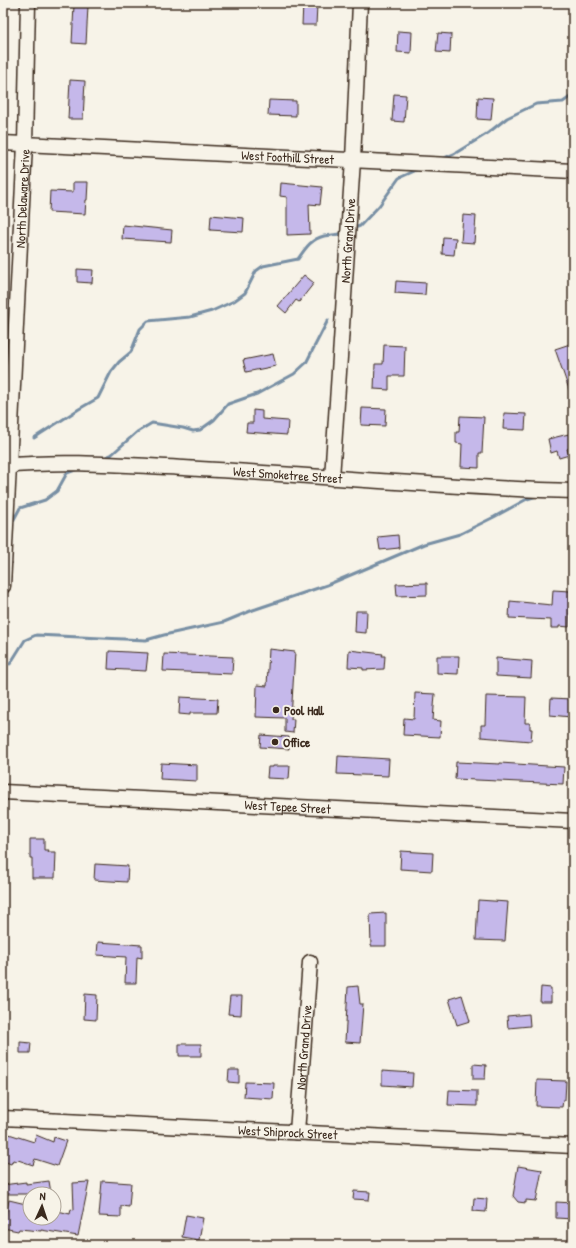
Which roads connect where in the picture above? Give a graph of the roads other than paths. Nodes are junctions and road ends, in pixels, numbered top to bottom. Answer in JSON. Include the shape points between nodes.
{"nodes":[{"id":1,"x":28,"y":3,"type":"edge"},
{"id":2,"x":360,"y":3,"type":"edge"},
{"id":3,"x":3,"y":143,"type":"edge"},
{"id":4,"x":25,"y":144,"type":"junction"},
{"id":5,"x":353,"y":160,"type":"junction"},
{"id":6,"x":573,"y":171,"type":"edge"},
{"id":7,"x":6,"y":465,"type":"edge"},
{"id":8,"x":332,"y":478,"type":"junction"},
{"id":9,"x":573,"y":491,"type":"edge"},
{"id":10,"x":3,"y":586,"type":"edge"},
{"id":11,"x":3,"y":792,"type":"edge"},
{"id":12,"x":573,"y":821,"type":"edge"},
{"id":13,"x":310,"y":962,"type":"dead end"},
{"id":14,"x":3,"y":1118,"type":"edge"},
{"id":15,"x":297,"y":1132,"type":"junction"},
{"id":16,"x":573,"y":1146,"type":"edge"}],
"edges":[{"from":1,"to":4,"type":"street","name":"North Delaware Drive"},
{"from":2,"to":5,"type":"street","name":"North Grand Drive"},
{"from":3,"to":4,"type":"street","name":"West Foothill Street"},
{"from":4,"to":5,"type":"street","name":"West Foothill Street"},
{"from":4,"to":7,"type":"street","name":"North Delaware Drive"},
{"from":5,"to":6,"type":"street","name":"West Foothill Street"},
{"from":5,"to":8,"type":"street","name":"North Grand Drive"},
{"from":7,"to":8,"type":"street","name":"West Smoketree Street","via":[[58,462]]},
{"from":7,"to":10,"type":"street","name":"North Delaware Drive"},
{"from":8,"to":9,"type":"street","name":"West Smoketree Street"},
{"from":11,"to":12,"type":"street","name":"West Tepee Street"},
{"from":13,"to":15,"type":"street","name":"North Grand Drive"},
{"from":14,"to":15,"type":"street","name":"West Shiprock Street"},
{"from":15,"to":16,"type":"street","name":"West Shiprock Street"}]}
